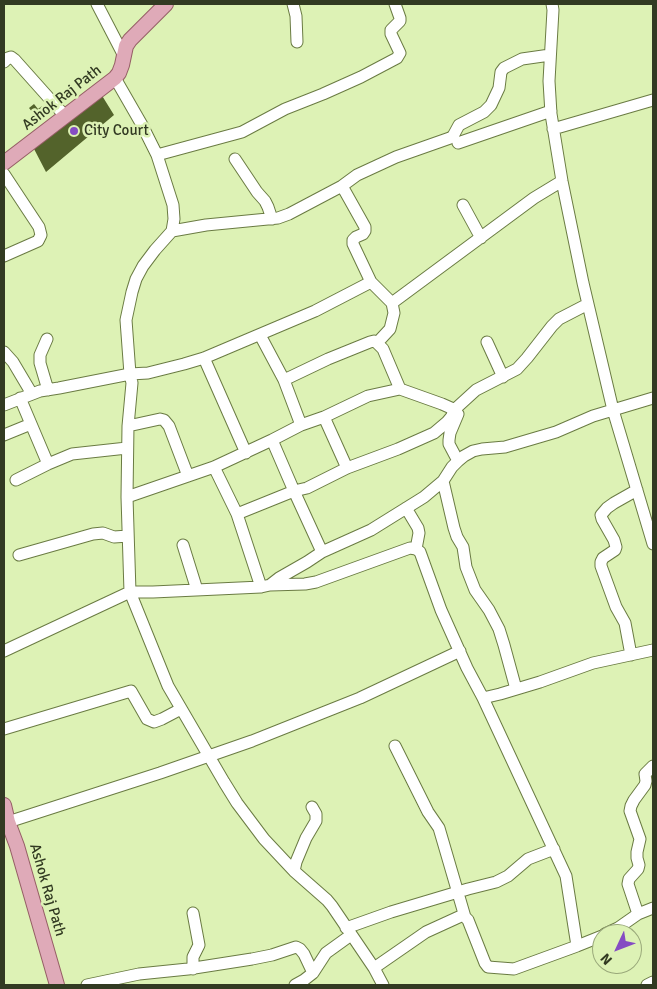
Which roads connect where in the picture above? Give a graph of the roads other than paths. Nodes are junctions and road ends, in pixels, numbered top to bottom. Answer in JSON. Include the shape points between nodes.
{"nodes":[{"id":1,"x":97,"y":4,"type":"edge"},
{"id":2,"x":166,"y":4,"type":"edge"},
{"id":3,"x":293,"y":4,"type":"edge"},
{"id":4,"x":395,"y":4,"type":"edge"},
{"id":5,"x":552,"y":4,"type":"edge"},
{"id":6,"x":297,"y":42,"type":"dead end"},
{"id":7,"x":550,"y":55,"type":"junction"},
{"id":8,"x":124,"y":56,"type":"junction"},
{"id":9,"x":4,"y":62,"type":"edge"},
{"id":10,"x":115,"y":78,"type":"junction"},
{"id":11,"x":653,"y":100,"type":"edge"},
{"id":12,"x":551,"y":111,"type":"junction"},
{"id":13,"x":66,"y":116,"type":"junction"},
{"id":14,"x":554,"y":129,"type":"junction"},
{"id":15,"x":458,"y":143,"type":"dead end"},
{"id":16,"x":157,"y":155,"type":"junction"},
{"id":17,"x":235,"y":159,"type":"dead end"},
{"id":18,"x":4,"y":163,"type":"edge"},
{"id":19,"x":4,"y":174,"type":"edge"},
{"id":20,"x":562,"y":181,"type":"junction"},
{"id":21,"x":342,"y":186,"type":"junction"},
{"id":22,"x":463,"y":205,"type":"dead end"},
{"id":23,"x":272,"y":219,"type":"junction"},
{"id":24,"x":172,"y":231,"type":"junction"},
{"id":25,"x":481,"y":238,"type":"junction"},
{"id":26,"x":4,"y":256,"type":"edge"},
{"id":27,"x":372,"y":282,"type":"junction"},
{"id":28,"x":392,"y":304,"type":"junction"},
{"id":29,"x":588,"y":304,"type":"junction"},
{"id":30,"x":260,"y":335,"type":"junction"},
{"id":31,"x":47,"y":339,"type":"dead end"},
{"id":32,"x":488,"y":342,"type":"dead end"},
{"id":33,"x":378,"y":343,"type":"junction"},
{"id":34,"x":4,"y":352,"type":"edge"},
{"id":35,"x":204,"y":358,"type":"junction"},
{"id":36,"x":130,"y":374,"type":"junction"},
{"id":37,"x":503,"y":377,"type":"junction"},
{"id":38,"x":284,"y":380,"type":"junction"},
{"id":39,"x":400,"y":389,"type":"junction"},
{"id":40,"x":48,"y":390,"type":"junction"},
{"id":41,"x":32,"y":394,"type":"junction"},
{"id":42,"x":20,"y":398,"type":"junction"},
{"id":43,"x":653,"y":398,"type":"edge"},
{"id":44,"x":4,"y":405,"type":"edge"},
{"id":45,"x":457,"y":407,"type":"junction"},
{"id":46,"x":613,"y":410,"type":"junction"},
{"id":47,"x":324,"y":417,"type":"junction"},
{"id":48,"x":31,"y":424,"type":"junction"},
{"id":49,"x":301,"y":425,"type":"junction"},
{"id":50,"x":128,"y":426,"type":"junction"},
{"id":51,"x":4,"y":435,"type":"edge"},
{"id":52,"x":272,"y":440,"type":"junction"},
{"id":53,"x":127,"y":448,"type":"junction"},
{"id":54,"x":246,"y":453,"type":"junction"},
{"id":55,"x":458,"y":461,"type":"junction"},
{"id":56,"x":48,"y":464,"type":"junction"},
{"id":57,"x":214,"y":467,"type":"junction"},
{"id":58,"x":347,"y":468,"type":"junction"},
{"id":59,"x":188,"y":476,"type":"junction"},
{"id":60,"x":16,"y":480,"type":"dead end"},
{"id":61,"x":443,"y":480,"type":"junction"},
{"id":62,"x":637,"y":490,"type":"junction"},
{"id":63,"x":294,"y":492,"type":"junction"},
{"id":64,"x":127,"y":497,"type":"junction"},
{"id":65,"x":406,"y":508,"type":"junction"},
{"id":66,"x":237,"y":514,"type":"junction"},
{"id":67,"x":128,"y":536,"type":"junction"},
{"id":68,"x":653,"y":544,"type":"edge"},
{"id":69,"x":183,"y":545,"type":"dead end"},
{"id":70,"x":416,"y":549,"type":"junction"},
{"id":71,"x":322,"y":552,"type":"junction"},
{"id":72,"x":20,"y":555,"type":"dead end"},
{"id":73,"x":265,"y":586,"type":"junction"},
{"id":74,"x":197,"y":590,"type":"junction"},
{"id":75,"x":130,"y":592,"type":"junction"},
{"id":76,"x":653,"y":650,"type":"edge"},
{"id":77,"x":4,"y":651,"type":"edge"},
{"id":78,"x":460,"y":651,"type":"junction"},
{"id":79,"x":631,"y":655,"type":"junction"},
{"id":80,"x":516,"y":689,"type":"junction"},
{"id":81,"x":483,"y":698,"type":"junction"},
{"id":82,"x":181,"y":709,"type":"junction"},
{"id":83,"x":4,"y":729,"type":"edge"},
{"id":84,"x":395,"y":746,"type":"dead end"},
{"id":85,"x":210,"y":756,"type":"junction"},
{"id":86,"x":653,"y":766,"type":"edge"},
{"id":87,"x":4,"y":805,"type":"edge"},
{"id":88,"x":312,"y":807,"type":"dead end"},
{"id":89,"x":8,"y":822,"type":"junction"},
{"id":90,"x":554,"y":849,"type":"junction"},
{"id":91,"x":294,"y":870,"type":"junction"},
{"id":92,"x":458,"y":893,"type":"junction"},
{"id":93,"x":653,"y":908,"type":"edge"},
{"id":94,"x":193,"y":913,"type":"dead end"},
{"id":95,"x":638,"y":914,"type":"junction"},
{"id":96,"x":465,"y":916,"type":"junction"},
{"id":97,"x":624,"y":924,"type":"edge"},
{"id":98,"x":349,"y":931,"type":"junction"},
{"id":99,"x":592,"y":940,"type":"edge"},
{"id":100,"x":577,"y":946,"type":"junction"},
{"id":101,"x":193,"y":968,"type":"junction"},
{"id":102,"x":374,"y":968,"type":"junction"},
{"id":103,"x":313,"y":973,"type":"junction"},
{"id":104,"x":653,"y":982,"type":"edge"},
{"id":105,"x":57,"y":985,"type":"edge"},
{"id":106,"x":87,"y":985,"type":"edge"},
{"id":107,"x":295,"y":985,"type":"edge"},
{"id":108,"x":383,"y":985,"type":"edge"},
{"id":109,"x":647,"y":985,"type":"edge"}],
"edges":[{"from":1,"to":8,"type":"street"},
{"from":2,"to":8,"type":"main road","name":"Ashok Raj Path","via":[[130,40]]},
{"from":3,"to":6,"type":"street"},
{"from":4,"to":16,"type":"street","via":[[400,21],[391,34],[400,53],[397,58],[242,132]]},
{"from":5,"to":7,"type":"street"},
{"from":7,"to":12,"type":"street"},
{"from":7,"to":21,"type":"street","via":[[522,59],[504,68],[491,105],[459,125],[450,138],[396,157],[357,175]]},
{"from":8,"to":10,"type":"main road","name":"Ashok Raj Path"},
{"from":9,"to":13,"type":"street","via":[[11,57],[15,60]]},
{"from":10,"to":13,"type":"main road","name":"Ashok Raj Path"},
{"from":10,"to":16,"type":"street"},
{"from":11,"to":14,"type":"street"},
{"from":12,"to":14,"type":"street"},
{"from":12,"to":15,"type":"street"},
{"from":13,"to":18,"type":"main road","name":"Ashok Raj Path"},
{"from":14,"to":20,"type":"street"},
{"from":16,"to":24,"type":"street","via":[[173,205]]},
{"from":17,"to":23,"type":"street","via":[[265,201]]},
{"from":19,"to":26,"type":"street","via":[[41,235],[38,241]]},
{"from":20,"to":25,"type":"street"},
{"from":20,"to":29,"type":"street"},
{"from":21,"to":23,"type":"street","via":[[289,214]]},
{"from":21,"to":27,"type":"street","via":[[365,227],[353,244]]},
{"from":22,"to":25,"type":"street"},
{"from":23,"to":24,"type":"street"},
{"from":24,"to":36,"type":"street","via":[[144,266],[132,292],[126,320]]},
{"from":25,"to":28,"type":"street"},
{"from":27,"to":28,"type":"street"},
{"from":27,"to":30,"type":"street"},
{"from":28,"to":33,"type":"street","via":[[394,313],[390,329]]},
{"from":29,"to":37,"type":"street","via":[[559,319],[517,370]]},
{"from":29,"to":46,"type":"street"},
{"from":30,"to":35,"type":"street"},
{"from":30,"to":38,"type":"street"},
{"from":31,"to":40,"type":"street","via":[[40,363]]},
{"from":32,"to":37,"type":"street"},
{"from":33,"to":38,"type":"street","via":[[370,342]]},
{"from":33,"to":39,"type":"street"},
{"from":34,"to":41,"type":"street"},
{"from":35,"to":36,"type":"street","via":[[148,373]]},
{"from":35,"to":54,"type":"street"},
{"from":36,"to":40,"type":"street"},
{"from":36,"to":50,"type":"street"},
{"from":37,"to":45,"type":"street","via":[[476,390]]},
{"from":38,"to":49,"type":"street"},
{"from":39,"to":45,"type":"street","via":[[451,408]]},
{"from":39,"to":47,"type":"street","via":[[368,396]]},
{"from":40,"to":41,"type":"street"},
{"from":41,"to":42,"type":"street"},
{"from":42,"to":44,"type":"street"},
{"from":42,"to":48,"type":"street"},
{"from":43,"to":46,"type":"street"},
{"from":45,"to":55,"type":"street","via":[[449,440]]},
{"from":45,"to":58,"type":"street","via":[[448,422],[434,433]]},
{"from":46,"to":55,"type":"street","via":[[556,432],[505,447],[482,449]]},
{"from":46,"to":62,"type":"street"},
{"from":47,"to":49,"type":"street"},
{"from":47,"to":58,"type":"street"},
{"from":48,"to":51,"type":"street"},
{"from":48,"to":56,"type":"street"},
{"from":49,"to":52,"type":"street"},
{"from":50,"to":53,"type":"street"},
{"from":50,"to":59,"type":"street","via":[[164,420]]},
{"from":52,"to":54,"type":"street"},
{"from":52,"to":63,"type":"street"},
{"from":53,"to":56,"type":"street","via":[[72,454]]},
{"from":53,"to":64,"type":"street"},
{"from":54,"to":57,"type":"street"},
{"from":55,"to":61,"type":"street"},
{"from":56,"to":60,"type":"street"},
{"from":57,"to":59,"type":"street"},
{"from":57,"to":66,"type":"street"},
{"from":58,"to":63,"type":"street"},
{"from":59,"to":64,"type":"street"},
{"from":61,"to":65,"type":"street"},
{"from":61,"to":80,"type":"street","via":[[466,567],[475,590],[499,629]]},
{"from":62,"to":68,"type":"street"},
{"from":62,"to":79,"type":"street","via":[[601,515],[616,547],[603,558],[600,566],[625,623]]},
{"from":63,"to":66,"type":"street"},
{"from":63,"to":71,"type":"street"},
{"from":64,"to":67,"type":"street"},
{"from":65,"to":70,"type":"street","via":[[418,528]]},
{"from":65,"to":71,"type":"street","via":[[372,530]]},
{"from":66,"to":73,"type":"street"},
{"from":67,"to":72,"type":"street","via":[[93,534]]},
{"from":67,"to":75,"type":"street"},
{"from":69,"to":74,"type":"street"},
{"from":70,"to":73,"type":"street","via":[[404,550],[323,580]]},
{"from":70,"to":78,"type":"street","via":[[424,561],[431,586]]},
{"from":71,"to":73,"type":"street"},
{"from":73,"to":74,"type":"street"},
{"from":74,"to":75,"type":"street"},
{"from":75,"to":77,"type":"street"},
{"from":75,"to":82,"type":"street"},
{"from":76,"to":79,"type":"street"},
{"from":78,"to":81,"type":"street"},
{"from":78,"to":85,"type":"street","via":[[360,698]]},
{"from":79,"to":80,"type":"street","via":[[593,663]]},
{"from":80,"to":81,"type":"street"},
{"from":81,"to":90,"type":"street"},
{"from":82,"to":83,"type":"street","via":[[154,722],[147,720],[130,692]]},
{"from":82,"to":85,"type":"street"},
{"from":84,"to":92,"type":"street","via":[[439,828]]},
{"from":85,"to":89,"type":"street"},
{"from":85,"to":91,"type":"street","via":[[258,831]]},
{"from":86,"to":95,"type":"street","via":[[645,774],[645,785],[630,811],[640,839],[638,869],[628,884]]},
{"from":87,"to":89,"type":"main road","name":"Ashok Raj Path"},
{"from":88,"to":91,"type":"street","via":[[316,821]]},
{"from":89,"to":105,"type":"main road","name":"Ashok Raj Path"},
{"from":90,"to":92,"type":"street","via":[[528,859],[496,882]]},
{"from":90,"to":100,"type":"street","via":[[566,876]]},
{"from":91,"to":98,"type":"street","via":[[327,900]]},
{"from":92,"to":96,"type":"street"},
{"from":92,"to":98,"type":"street","via":[[392,912]]},
{"from":93,"to":95,"type":"street"},
{"from":94,"to":101,"type":"street","via":[[199,945],[193,957]]},
{"from":95,"to":97,"type":"street"},
{"from":96,"to":100,"type":"street","via":[[488,967],[514,969]]},
{"from":96,"to":102,"type":"street","via":[[426,932]]},
{"from":98,"to":102,"type":"street"},
{"from":98,"to":103,"type":"street","via":[[326,953]]},
{"from":99,"to":100,"type":"street"},
{"from":101,"to":103,"type":"street","via":[[272,955],[296,947],[304,954]]},
{"from":101,"to":106,"type":"street","via":[[139,974]]},
{"from":102,"to":108,"type":"street"},
{"from":103,"to":107,"type":"street"},
{"from":104,"to":109,"type":"street"}]}
